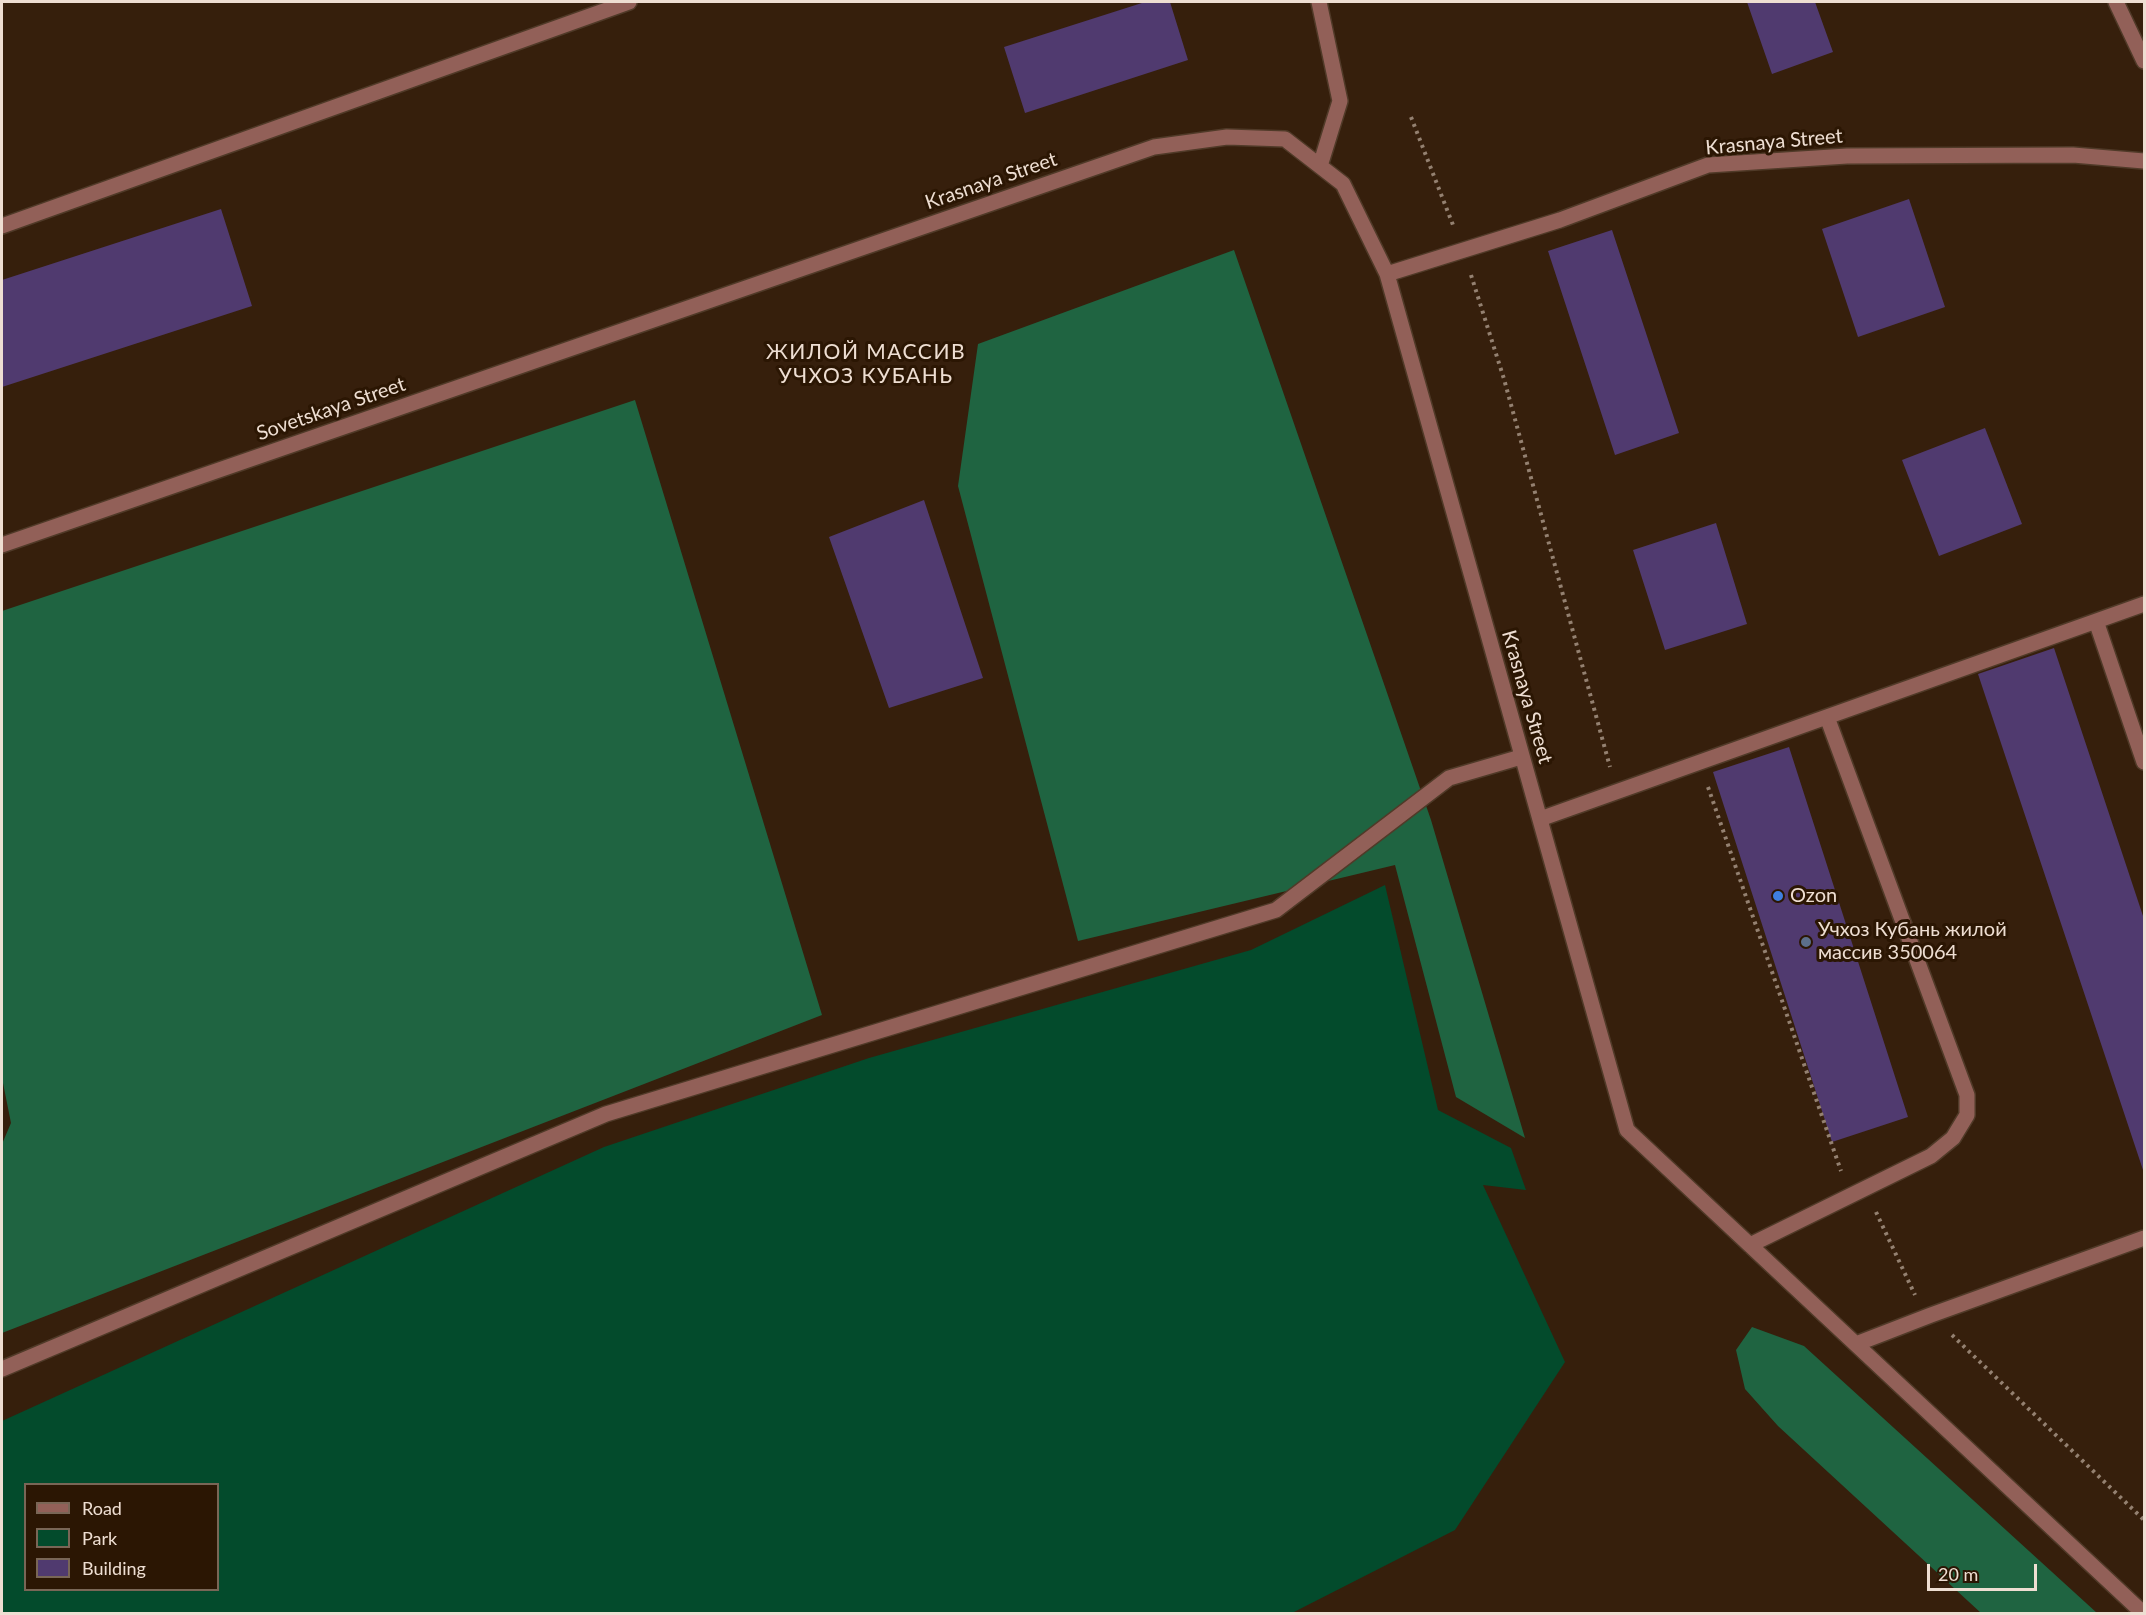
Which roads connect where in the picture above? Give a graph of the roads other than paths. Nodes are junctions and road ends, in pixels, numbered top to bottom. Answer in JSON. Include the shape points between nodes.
{"nodes":[{"id":1,"x":629,"y":2,"type":"edge"},
{"id":2,"x":1318,"y":2,"type":"edge"},
{"id":3,"x":2116,"y":2,"type":"edge"},
{"id":4,"x":2145,"y":61,"type":"edge"},
{"id":5,"x":2145,"y":161,"type":"edge"},
{"id":6,"x":1320,"y":166,"type":"junction"},
{"id":7,"x":2,"y":226,"type":"edge"},
{"id":8,"x":1387,"y":274,"type":"junction"},
{"id":9,"x":675,"y":313,"type":"joint"},
{"id":10,"x":2,"y":545,"type":"edge"},
{"id":11,"x":2145,"y":604,"type":"edge"},
{"id":12,"x":2096,"y":621,"type":"junction"},
{"id":13,"x":1827,"y":717,"type":"junction"},
{"id":14,"x":1521,"y":757,"type":"junction"},
{"id":15,"x":2145,"y":762,"type":"edge"},
{"id":16,"x":1540,"y":819,"type":"junction"},
{"id":17,"x":2145,"y":1238,"type":"edge"},
{"id":18,"x":1750,"y":1245,"type":"junction"},
{"id":19,"x":1856,"y":1344,"type":"junction"},
{"id":20,"x":2,"y":1369,"type":"edge"},
{"id":21,"x":2144,"y":1614,"type":"edge"}],
"edges":[{"from":1,"to":7,"type":"street"},
{"from":2,"to":6,"type":"street","via":[[1340,101]]},
{"from":3,"to":4,"type":"street"},
{"from":5,"to":8,"type":"street","name":"Krasnaya Street","via":[[2073,155],[1859,156],[1708,165],[1560,220]]},
{"from":6,"to":8,"type":"street","name":"Krasnaya Street","via":[[1343,184]]},
{"from":6,"to":9,"type":"street","name":"Krasnaya Street","via":[[1285,139],[1227,137],[1154,147]]},
{"from":8,"to":14,"type":"street","name":"Krasnaya Street"},
{"from":9,"to":10,"type":"street","name":"Sovetskaya Street"},
{"from":11,"to":12,"type":"street"},
{"from":12,"to":13,"type":"street"},
{"from":12,"to":15,"type":"street"},
{"from":13,"to":16,"type":"street"},
{"from":13,"to":18,"type":"street","via":[[1967,1095],[1967,1114],[1953,1138],[1931,1156]]},
{"from":14,"to":16,"type":"street","name":"Krasnaya Street"},
{"from":14,"to":20,"type":"street","via":[[1449,778],[1276,910],[606,1114]]},
{"from":16,"to":18,"type":"street","name":"Krasnaya Street","via":[[1627,1130]]},
{"from":17,"to":19,"type":"street"},
{"from":18,"to":19,"type":"street"},
{"from":19,"to":21,"type":"street"}]}
